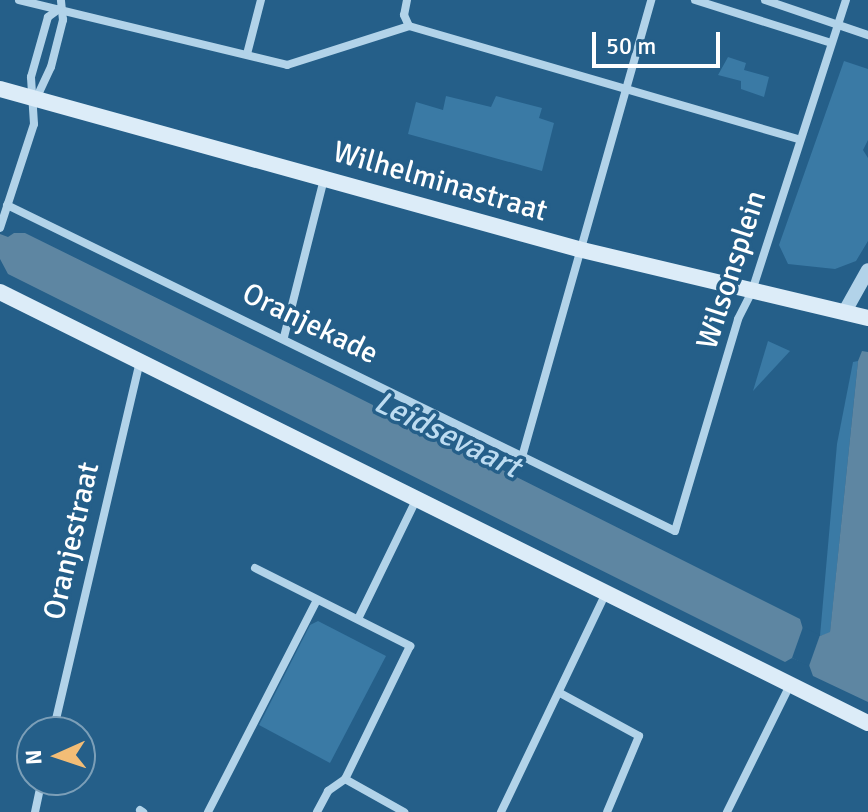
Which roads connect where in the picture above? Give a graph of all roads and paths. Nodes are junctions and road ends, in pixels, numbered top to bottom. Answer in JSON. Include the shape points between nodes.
{"nodes":[{"id":1,"x":19,"y":0,"type":"edge"},
{"id":2,"x":261,"y":0,"type":"edge"},
{"id":3,"x":407,"y":0,"type":"edge"},
{"id":4,"x":651,"y":0,"type":"edge"},
{"id":5,"x":695,"y":0,"type":"edge"},
{"id":6,"x":765,"y":0,"type":"edge"},
{"id":7,"x":846,"y":0,"type":"edge"},
{"id":8,"x":60,"y":4,"type":"edge"},
{"id":9,"x":837,"y":23,"type":"junction"},
{"id":10,"x":409,"y":26,"type":"junction"},
{"id":11,"x":868,"y":35,"type":"edge"},
{"id":12,"x":831,"y":43,"type":"junction"},
{"id":13,"x":247,"y":54,"type":"junction"},
{"id":14,"x":625,"y":87,"type":"junction"},
{"id":15,"x":0,"y":89,"type":"edge"},
{"id":16,"x":36,"y":99,"type":"junction"},
{"id":17,"x":799,"y":139,"type":"junction"},
{"id":18,"x":324,"y":178,"type":"junction"},
{"id":19,"x":7,"y":205,"type":"junction"},
{"id":20,"x":0,"y":228,"type":"edge"},
{"id":21,"x":578,"y":249,"type":"junction"},
{"id":22,"x":868,"y":270,"type":"edge"},
{"id":23,"x":0,"y":292,"type":"edge"},
{"id":24,"x":751,"y":294,"type":"junction"},
{"id":25,"x":844,"y":313,"type":"junction"},
{"id":26,"x":868,"y":318,"type":"edge"},
{"id":27,"x":284,"y":337,"type":"junction"},
{"id":28,"x":141,"y":361,"type":"junction"},
{"id":29,"x":522,"y":457,"type":"junction"},
{"id":30,"x":417,"y":498,"type":"junction"},
{"id":31,"x":675,"y":531,"type":"joint"},
{"id":32,"x":255,"y":568,"type":"dead end"},
{"id":33,"x":606,"y":593,"type":"junction"},
{"id":34,"x":316,"y":602,"type":"junction"},
{"id":35,"x":358,"y":619,"type":"junction"},
{"id":36,"x":790,"y":685,"type":"junction"},
{"id":37,"x":560,"y":693,"type":"junction"},
{"id":38,"x":57,"y":716,"type":"edge"},
{"id":39,"x":868,"y":723,"type":"edge"},
{"id":40,"x":345,"y":779,"type":"junction"},
{"id":41,"x":208,"y":812,"type":"edge"},
{"id":42,"x":317,"y":812,"type":"edge"},
{"id":43,"x":404,"y":812,"type":"edge"},
{"id":44,"x":501,"y":812,"type":"edge"},
{"id":45,"x":607,"y":812,"type":"edge"},
{"id":46,"x":727,"y":812,"type":"edge"}],
"edges":[{"from":1,"to":8,"type":"street"},
{"from":2,"to":13,"type":"street"},
{"from":3,"to":10,"type":"street","via":[[404,15]]},
{"from":4,"to":14,"type":"street"},
{"from":5,"to":12,"type":"street"},
{"from":6,"to":9,"type":"street"},
{"from":7,"to":9,"type":"street","name":"Wilsonsplein"},
{"from":8,"to":13,"type":"street"},
{"from":8,"to":16,"type":"street","via":[[63,20]]},
{"from":8,"to":16,"type":"street","via":[[48,17],[31,77]]},
{"from":9,"to":11,"type":"street"},
{"from":9,"to":12,"type":"street","name":"Wilsonsplein"},
{"from":10,"to":13,"type":"street","via":[[287,65]]},
{"from":10,"to":14,"type":"street"},
{"from":12,"to":17,"type":"street","name":"Wilsonsplein"},
{"from":14,"to":17,"type":"street"},
{"from":14,"to":21,"type":"street"},
{"from":15,"to":16,"type":"main road","name":"Wilhelminastraat"},
{"from":16,"to":18,"type":"main road","name":"Wilhelminastraat"},
{"from":16,"to":19,"type":"street","via":[[34,124]]},
{"from":17,"to":24,"type":"street","name":"Wilsonsplein"},
{"from":18,"to":21,"type":"main road","name":"Wilhelminastraat"},
{"from":18,"to":27,"type":"street"},
{"from":19,"to":20,"type":"street"},
{"from":19,"to":27,"type":"street","name":"Oranjekade"},
{"from":21,"to":24,"type":"main road","name":"Wilhelminastraat"},
{"from":21,"to":29,"type":"street"},
{"from":22,"to":25,"type":"street"},
{"from":23,"to":28,"type":"main road"},
{"from":24,"to":25,"type":"main road","name":"Wilhelminastraat"},
{"from":24,"to":31,"type":"street","name":"Wilsonsplein","via":[[738,319]]},
{"from":25,"to":26,"type":"main road","name":"Wilhelminastraat"},
{"from":27,"to":29,"type":"street","name":"Oranjekade"},
{"from":28,"to":30,"type":"main road"},
{"from":28,"to":38,"type":"street","name":"Oranjestraat"},
{"from":29,"to":31,"type":"street","name":"Oranjekade"},
{"from":30,"to":33,"type":"main road"},
{"from":30,"to":35,"type":"street"},
{"from":32,"to":34,"type":"street"},
{"from":33,"to":36,"type":"main road"},
{"from":33,"to":37,"type":"street"},
{"from":34,"to":35,"type":"street"},
{"from":34,"to":41,"type":"street"},
{"from":35,"to":40,"type":"street","via":[[410,646]]},
{"from":36,"to":39,"type":"main road"},
{"from":36,"to":46,"type":"street"},
{"from":37,"to":44,"type":"street"},
{"from":37,"to":45,"type":"street","via":[[639,736]]},
{"from":40,"to":42,"type":"street","via":[[328,791]]},
{"from":40,"to":43,"type":"street"}]}
